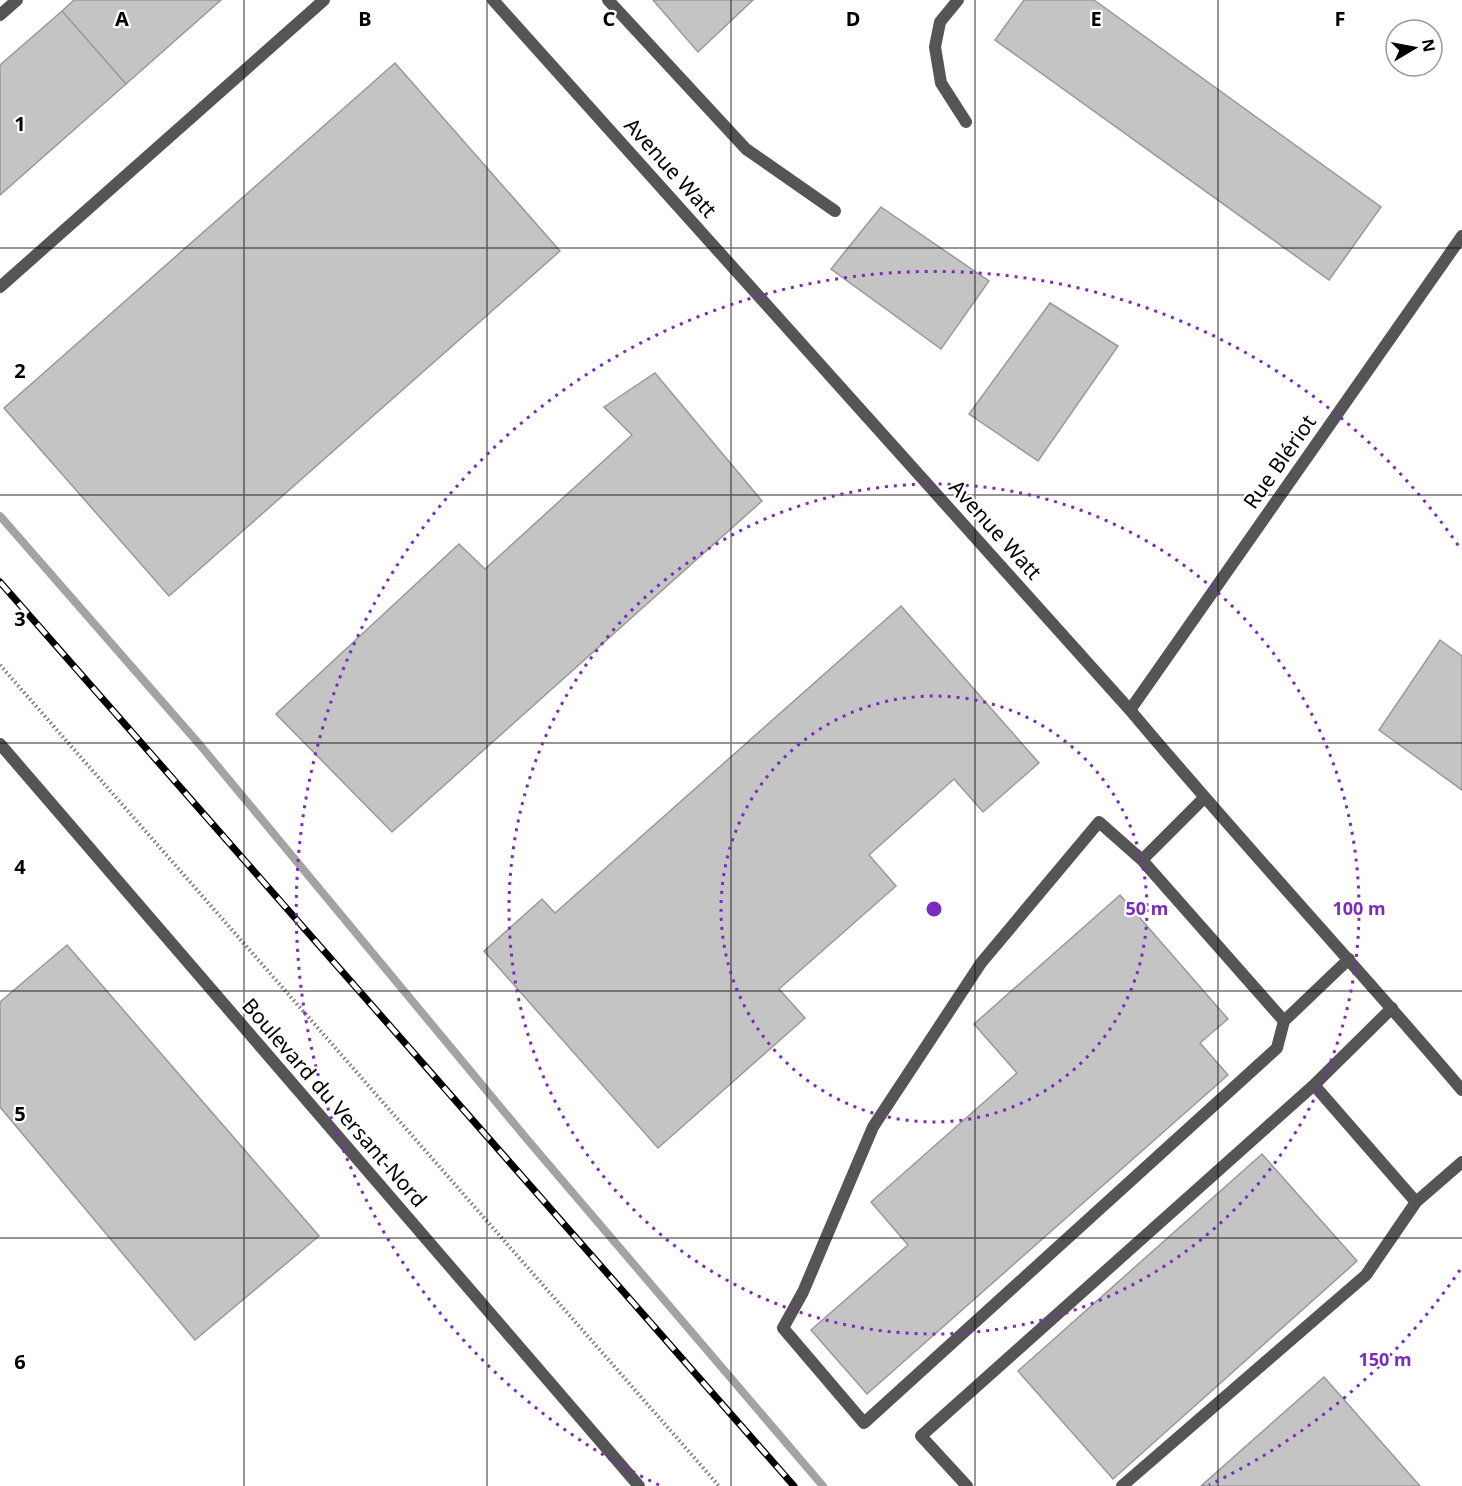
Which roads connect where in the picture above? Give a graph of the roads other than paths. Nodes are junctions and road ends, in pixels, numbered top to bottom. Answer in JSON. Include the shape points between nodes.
{"nodes":[{"id":1,"x":17,"y":0,"type":"edge"},
{"id":2,"x":324,"y":0,"type":"edge"},
{"id":3,"x":494,"y":0,"type":"edge"},
{"id":4,"x":608,"y":0,"type":"edge"},
{"id":5,"x":958,"y":0,"type":"edge"},
{"id":6,"x":0,"y":15,"type":"edge"},
{"id":7,"x":966,"y":122,"type":"dead end"},
{"id":8,"x":835,"y":211,"type":"dead end"},
{"id":9,"x":1462,"y":236,"type":"edge"},
{"id":10,"x":0,"y":287,"type":"edge"},
{"id":11,"x":1130,"y":710,"type":"junction"},
{"id":12,"x":0,"y":744,"type":"edge"},
{"id":13,"x":1204,"y":798,"type":"junction"},
{"id":14,"x":1142,"y":860,"type":"junction"},
{"id":15,"x":1349,"y":959,"type":"junction"},
{"id":16,"x":1392,"y":1008,"type":"junction"},
{"id":17,"x":1284,"y":1021,"type":"junction"},
{"id":18,"x":1314,"y":1085,"type":"junction"},
{"id":19,"x":1462,"y":1090,"type":"edge"},
{"id":20,"x":1462,"y":1162,"type":"edge"},
{"id":21,"x":1416,"y":1202,"type":"junction"},
{"id":22,"x":639,"y":1486,"type":"edge"},
{"id":23,"x":967,"y":1486,"type":"edge"},
{"id":24,"x":1122,"y":1486,"type":"edge"}],
"edges":[{"from":1,"to":6,"type":"street"},
{"from":2,"to":10,"type":"street"},
{"from":3,"to":11,"type":"street","name":"Avenue Watt"},
{"from":4,"to":8,"type":"street","via":[[746,149]]},
{"from":5,"to":7,"type":"street","via":[[940,22],[935,47],[941,82]]},
{"from":9,"to":11,"type":"street","name":"Rue Blériot"},
{"from":11,"to":13,"type":"street","name":"Avenue Watt"},
{"from":12,"to":22,"type":"street","name":"Boulevard du Versant-Nord"},
{"from":13,"to":14,"type":"street"},
{"from":13,"to":15,"type":"street","name":"Avenue Watt"},
{"from":14,"to":17,"type":"street"},
{"from":14,"to":17,"type":"street","via":[[1098,822],[981,963],[873,1127],[804,1292],[783,1328],[864,1423],[1277,1048]]},
{"from":15,"to":16,"type":"street","name":"Avenue Watt"},
{"from":15,"to":17,"type":"street"},
{"from":16,"to":18,"type":"street"},
{"from":16,"to":19,"type":"street","name":"Avenue Watt"},
{"from":18,"to":21,"type":"street"},
{"from":18,"to":23,"type":"street","via":[[921,1436]]},
{"from":20,"to":21,"type":"street"},
{"from":21,"to":24,"type":"street","via":[[1366,1275]]}]}
